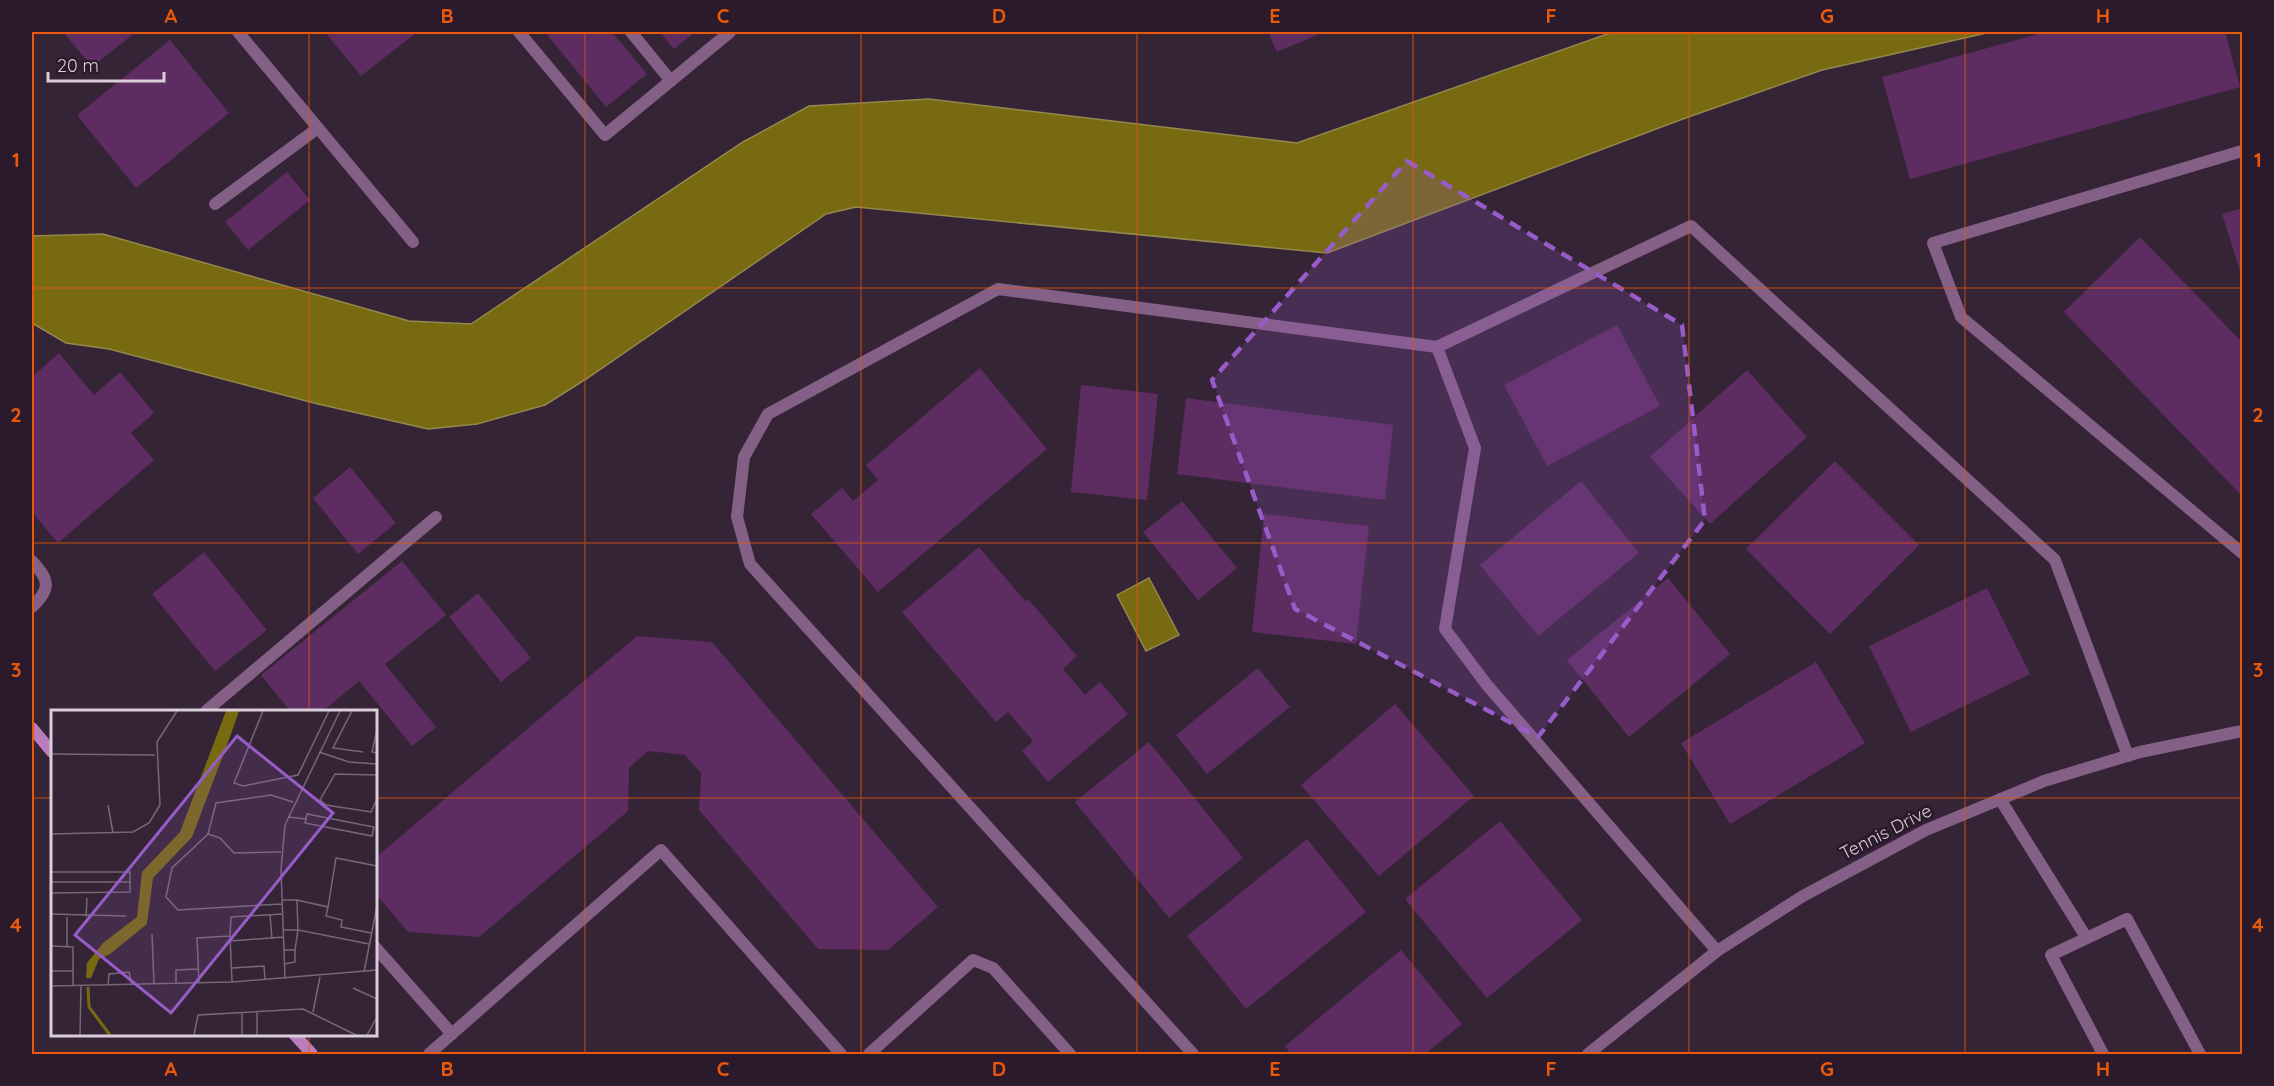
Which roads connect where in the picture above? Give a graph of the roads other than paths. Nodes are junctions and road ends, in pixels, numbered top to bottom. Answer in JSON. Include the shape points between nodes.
{"nodes":[{"id":1,"x":238,"y":32,"type":"edge"},
{"id":2,"x":519,"y":32,"type":"edge"},
{"id":3,"x":631,"y":32,"type":"edge"},
{"id":4,"x":730,"y":32,"type":"edge"},
{"id":5,"x":671,"y":81,"type":"junction"},
{"id":6,"x":318,"y":128,"type":"junction"},
{"id":7,"x":2242,"y":151,"type":"edge"},
{"id":8,"x":215,"y":204,"type":"dead end"},
{"id":9,"x":412,"y":242,"type":"dead end"},
{"id":10,"x":1437,"y":346,"type":"junction"},
{"id":11,"x":436,"y":517,"type":"dead end"},
{"id":12,"x":2242,"y":553,"type":"edge"},
{"id":13,"x":32,"y":561,"type":"edge"},
{"id":14,"x":32,"y":607,"type":"edge"},
{"id":15,"x":207,"y":710,"type":"edge"},
{"id":16,"x":32,"y":728,"type":"edge"},
{"id":17,"x":2242,"y":731,"type":"edge"},
{"id":18,"x":51,"y":751,"type":"edge"},
{"id":19,"x":2128,"y":756,"type":"junction"},
{"id":20,"x":2000,"y":799,"type":"junction"},
{"id":21,"x":2086,"y":937,"type":"junction"},
{"id":22,"x":376,"y":948,"type":"edge"},
{"id":23,"x":1717,"y":951,"type":"junction"},
{"id":24,"x":452,"y":1034,"type":"junction"},
{"id":25,"x":295,"y":1035,"type":"edge"},
{"id":26,"x":312,"y":1054,"type":"edge"},
{"id":27,"x":429,"y":1054,"type":"edge"},
{"id":28,"x":841,"y":1054,"type":"edge"},
{"id":29,"x":869,"y":1054,"type":"edge"},
{"id":30,"x":1070,"y":1054,"type":"edge"},
{"id":31,"x":1193,"y":1054,"type":"edge"},
{"id":32,"x":1588,"y":1054,"type":"edge"},
{"id":33,"x":2103,"y":1054,"type":"edge"},
{"id":34,"x":2200,"y":1054,"type":"edge"}],
"edges":[{"from":1,"to":6,"type":"street"},
{"from":2,"to":5,"type":"street","via":[[605,135]]},
{"from":3,"to":5,"type":"street"},
{"from":4,"to":5,"type":"street"},
{"from":6,"to":8,"type":"street"},
{"from":6,"to":9,"type":"street"},
{"from":7,"to":12,"type":"street","via":[[1933,243],[1961,317]]},
{"from":10,"to":19,"type":"street","via":[[1691,226],[2055,560]]},
{"from":10,"to":23,"type":"street","via":[[1475,448],[1445,629],[1487,685]]},
{"from":10,"to":31,"type":"street","via":[[998,288],[768,414],[744,457],[737,517],[750,564]]},
{"from":11,"to":15,"type":"street"},
{"from":13,"to":14,"type":"street","via":[[44,575],[46,589]]},
{"from":16,"to":18,"type":"main road"},
{"from":17,"to":19,"type":"street","name":"Tennis Drive"},
{"from":19,"to":20,"type":"street","name":"Tennis Drive","via":[[2044,781]]},
{"from":20,"to":21,"type":"street"},
{"from":20,"to":23,"type":"street","name":"Tennis Drive","via":[[1926,830],[1803,896]]},
{"from":21,"to":33,"type":"street","via":[[2051,955]]},
{"from":21,"to":34,"type":"street","via":[[2127,919]]},
{"from":22,"to":24,"type":"street"},
{"from":23,"to":32,"type":"street","name":"Tennis Drive"},
{"from":24,"to":27,"type":"street"},
{"from":24,"to":28,"type":"street","via":[[661,850]]},
{"from":25,"to":26,"type":"main road"},
{"from":29,"to":30,"type":"street","via":[[973,960],[993,968]]}]}
